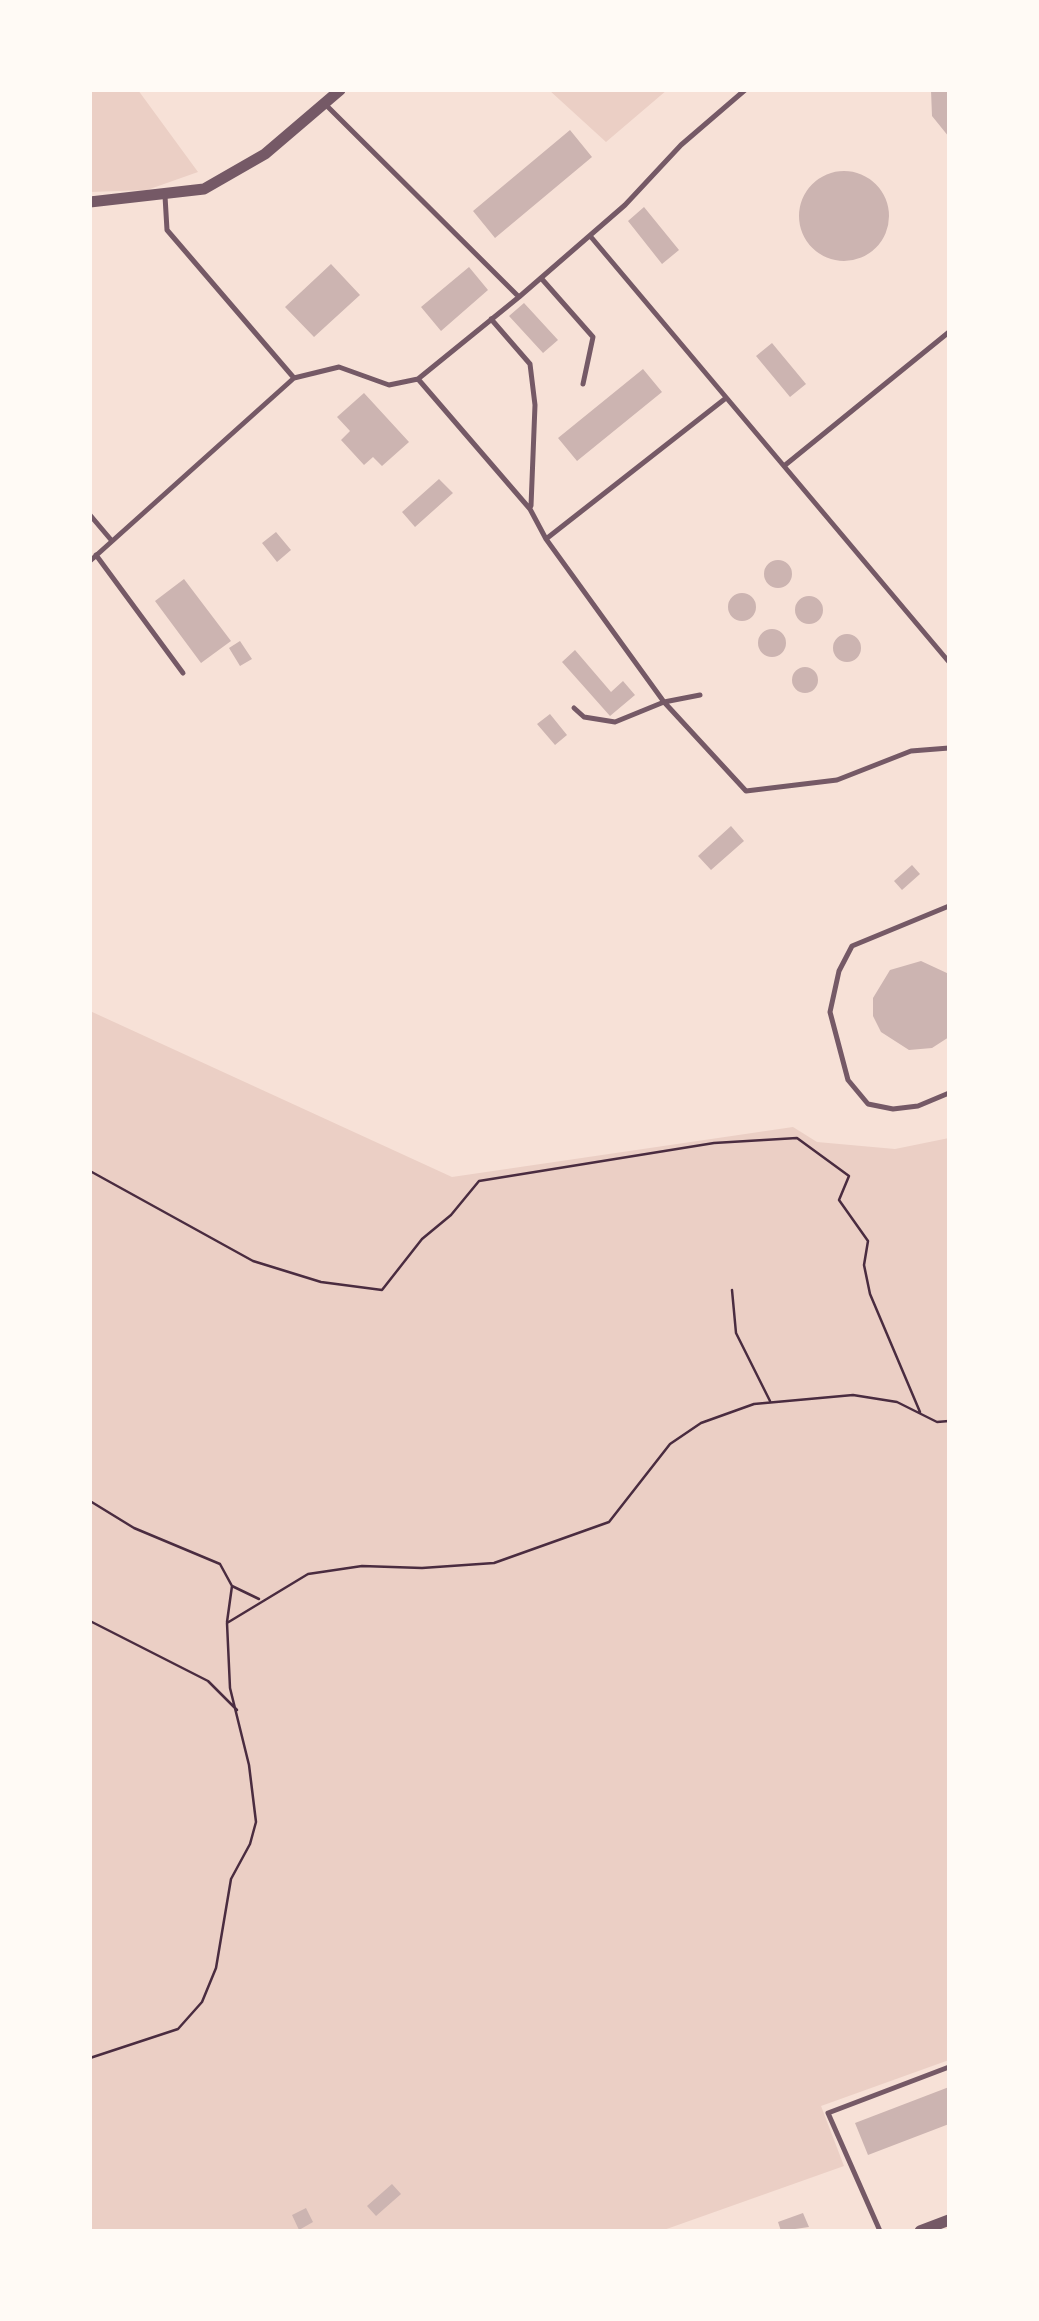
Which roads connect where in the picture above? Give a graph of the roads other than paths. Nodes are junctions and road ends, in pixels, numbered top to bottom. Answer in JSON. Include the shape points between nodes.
{"nodes":[{"id":1,"x":340,"y":90,"type":"edge"},
{"id":2,"x":745,"y":90,"type":"edge"},
{"id":3,"x":324,"y":104,"type":"junction"},
{"id":4,"x":165,"y":196,"type":"junction"},
{"id":5,"x":90,"y":202,"type":"edge"},
{"id":6,"x":590,"y":236,"type":"junction"},
{"id":7,"x":540,"y":278,"type":"junction"},
{"id":8,"x":518,"y":297,"type":"junction"},
{"id":9,"x":491,"y":319,"type":"junction"},
{"id":10,"x":949,"y":332,"type":"edge"},
{"id":11,"x":294,"y":378,"type":"junction"},
{"id":12,"x":418,"y":379,"type":"junction"},
{"id":13,"x":583,"y":384,"type":"dead end"},
{"id":14,"x":726,"y":398,"type":"junction"},
{"id":15,"x":784,"y":466,"type":"junction"},
{"id":16,"x":530,"y":509,"type":"junction"},
{"id":17,"x":90,"y":515,"type":"edge"},
{"id":18,"x":546,"y":539,"type":"junction"},
{"id":19,"x":112,"y":541,"type":"junction"},
{"id":20,"x":96,"y":555,"type":"junction"},
{"id":21,"x":90,"y":561,"type":"edge"},
{"id":22,"x":949,"y":662,"type":"edge"},
{"id":23,"x":183,"y":673,"type":"dead end"},
{"id":24,"x":700,"y":695,"type":"dead end"},
{"id":25,"x":664,"y":702,"type":"junction"},
{"id":26,"x":574,"y":708,"type":"dead end"},
{"id":27,"x":949,"y":748,"type":"edge"},
{"id":28,"x":949,"y":906,"type":"edge"},
{"id":29,"x":949,"y":1093,"type":"edge"},
{"id":30,"x":949,"y":2066,"type":"edge"},
{"id":31,"x":949,"y":2220,"type":"edge"},
{"id":32,"x":880,"y":2231,"type":"edge"},
{"id":33,"x":920,"y":2231,"type":"edge"}],
"edges":[{"from":1,"to":3,"type":"street"},
{"from":2,"to":6,"type":"lane"},
{"from":3,"to":4,"type":"street","via":[[234,174],[204,189]]},
{"from":3,"to":8,"type":"lane"},
{"from":4,"to":5,"type":"street"},
{"from":4,"to":11,"type":"lane","via":[[167,230]]},
{"from":6,"to":7,"type":"lane"},
{"from":6,"to":14,"type":"lane"},
{"from":7,"to":8,"type":"lane"},
{"from":7,"to":13,"type":"lane","via":[[593,338]]},
{"from":8,"to":9,"type":"lane"},
{"from":9,"to":12,"type":"lane"},
{"from":9,"to":16,"type":"lane","via":[[530,364]]},
{"from":10,"to":15,"type":"lane"},
{"from":11,"to":12,"type":"lane","via":[[339,367],[389,385]]},
{"from":11,"to":19,"type":"lane"},
{"from":12,"to":16,"type":"lane"},
{"from":14,"to":15,"type":"lane"},
{"from":14,"to":18,"type":"lane"},
{"from":15,"to":22,"type":"lane"},
{"from":16,"to":18,"type":"lane"},
{"from":17,"to":19,"type":"lane"},
{"from":18,"to":25,"type":"lane"},
{"from":19,"to":20,"type":"lane"},
{"from":20,"to":21,"type":"lane"},
{"from":20,"to":23,"type":"lane"},
{"from":24,"to":25,"type":"lane"},
{"from":25,"to":26,"type":"lane","via":[[614,722],[584,717]]},
{"from":25,"to":27,"type":"lane","via":[[746,792],[837,780],[911,751]]},
{"from":28,"to":29,"type":"lane","via":[[852,946],[830,1012],[848,1080],[868,1104],[918,1106]]},
{"from":30,"to":32,"type":"lane","via":[[828,2112]]},
{"from":31,"to":33,"type":"street"}]}
